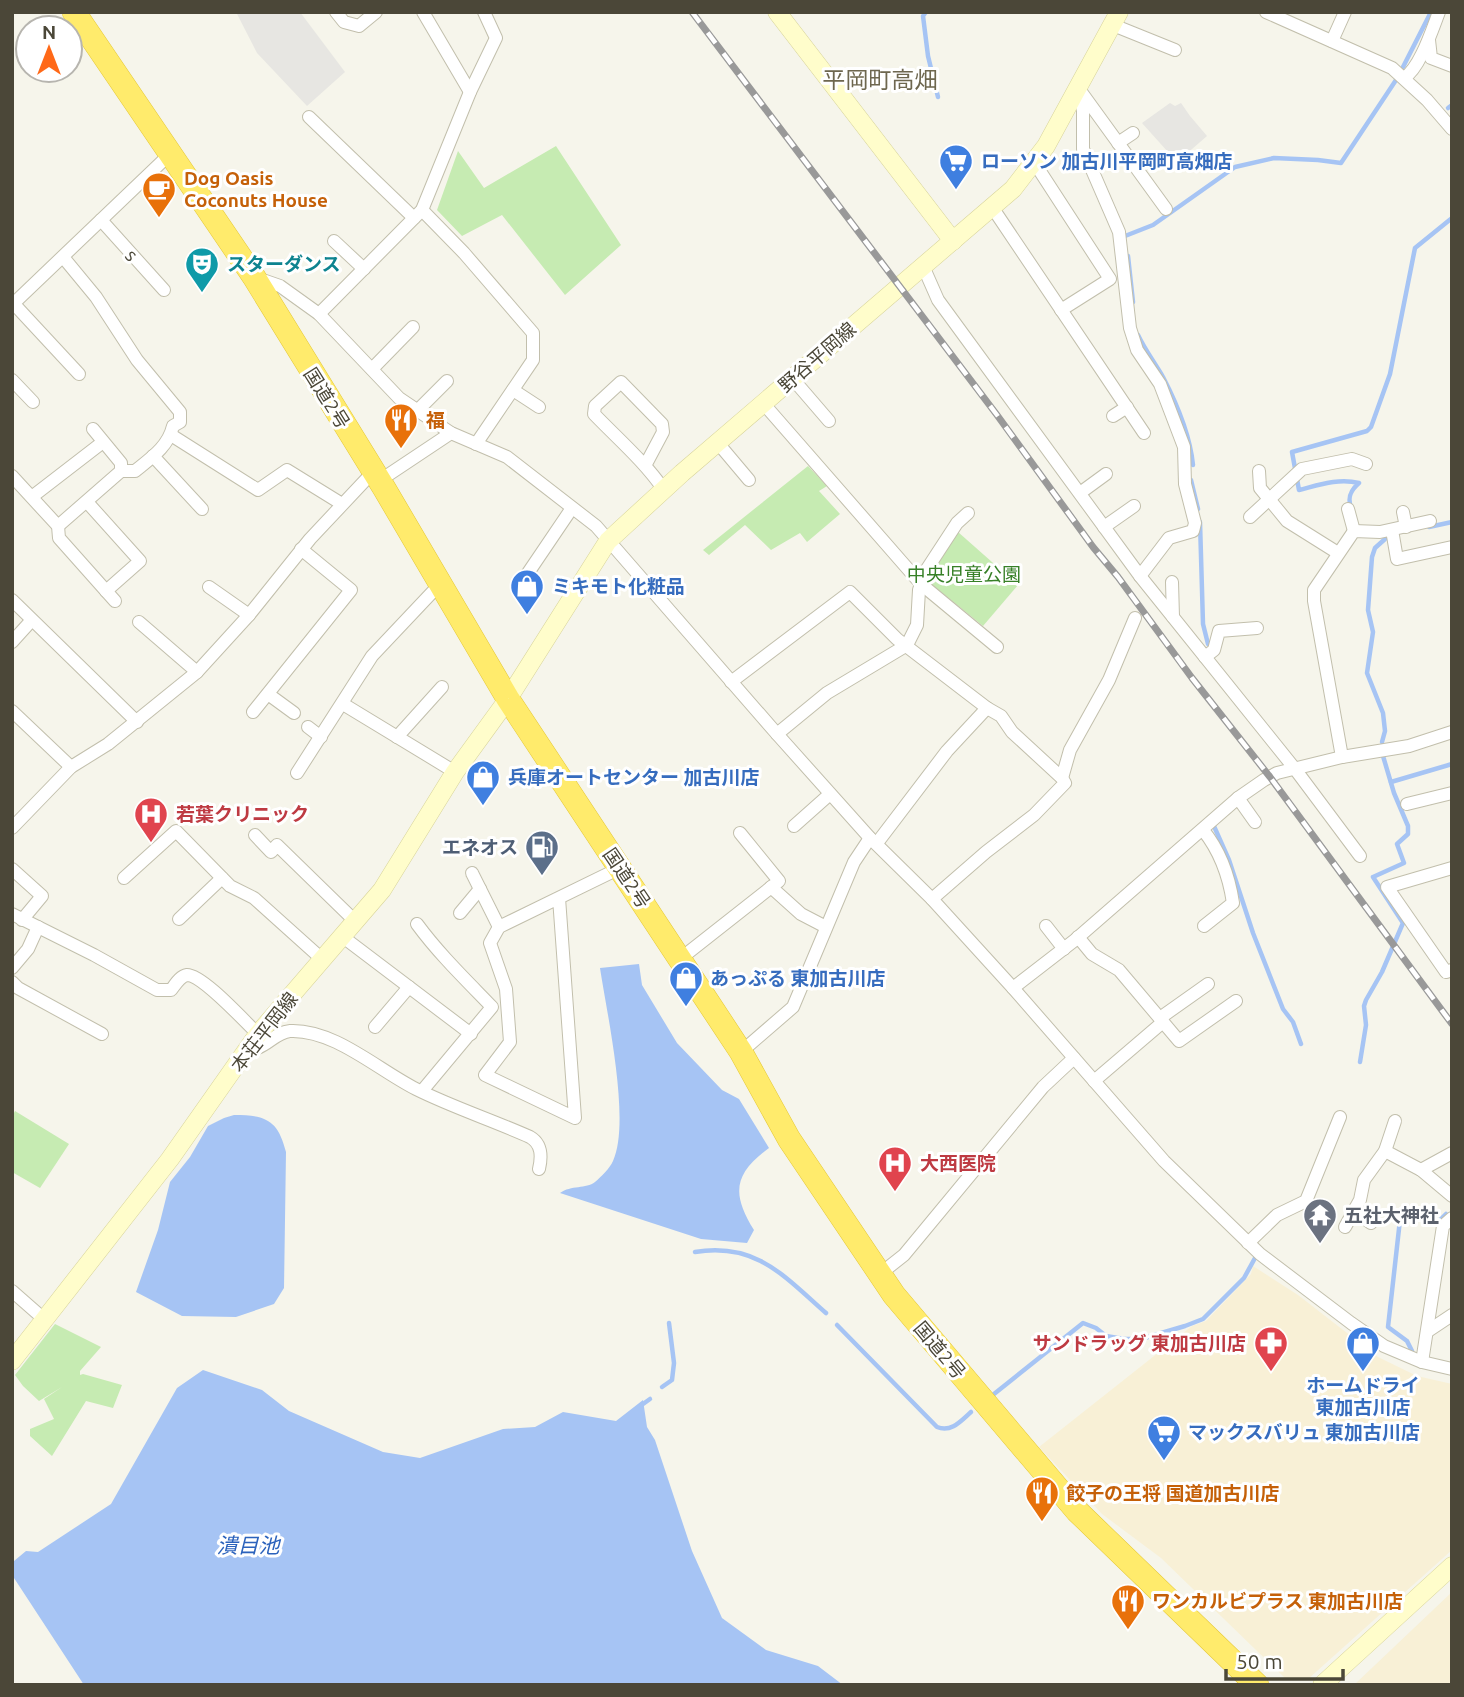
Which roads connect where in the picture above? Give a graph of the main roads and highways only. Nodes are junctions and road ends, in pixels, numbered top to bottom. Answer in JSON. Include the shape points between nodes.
{"nodes":[{"id":1,"x":74,"y":12,"type":"edge"},
{"id":2,"x":777,"y":12,"type":"edge"},
{"id":3,"x":1116,"y":19,"type":"edge"},
{"id":4,"x":953,"y":241,"type":"junction"},
{"id":5,"x":508,"y":699,"type":"junction"},
{"id":6,"x":12,"y":1361,"type":"edge"},
{"id":7,"x":1452,"y":1566,"type":"edge"},
{"id":8,"x":1257,"y":1685,"type":"edge"},
{"id":9,"x":1322,"y":1685,"type":"edge"}],
"edges":[{"from":1,"to":5,"type":"highway","name":"国道2号","via":[[254,277]]},
{"from":2,"to":4,"type":"main road"},
{"from":3,"to":4,"type":"main road","name":"野谷平岡線","via":[[1046,146],[1013,189]]},
{"from":4,"to":5,"type":"main road","name":"野谷平岡線","via":[[608,541]]},
{"from":5,"to":6,"type":"main road","name":"本荘平岡線","via":[[455,772],[383,890],[254,1040],[170,1159]]},
{"from":5,"to":8,"type":"highway","name":"国道2号","via":[[741,1052],[789,1139],[894,1295],[1077,1511]]},
{"from":7,"to":9,"type":"main road"}]}
